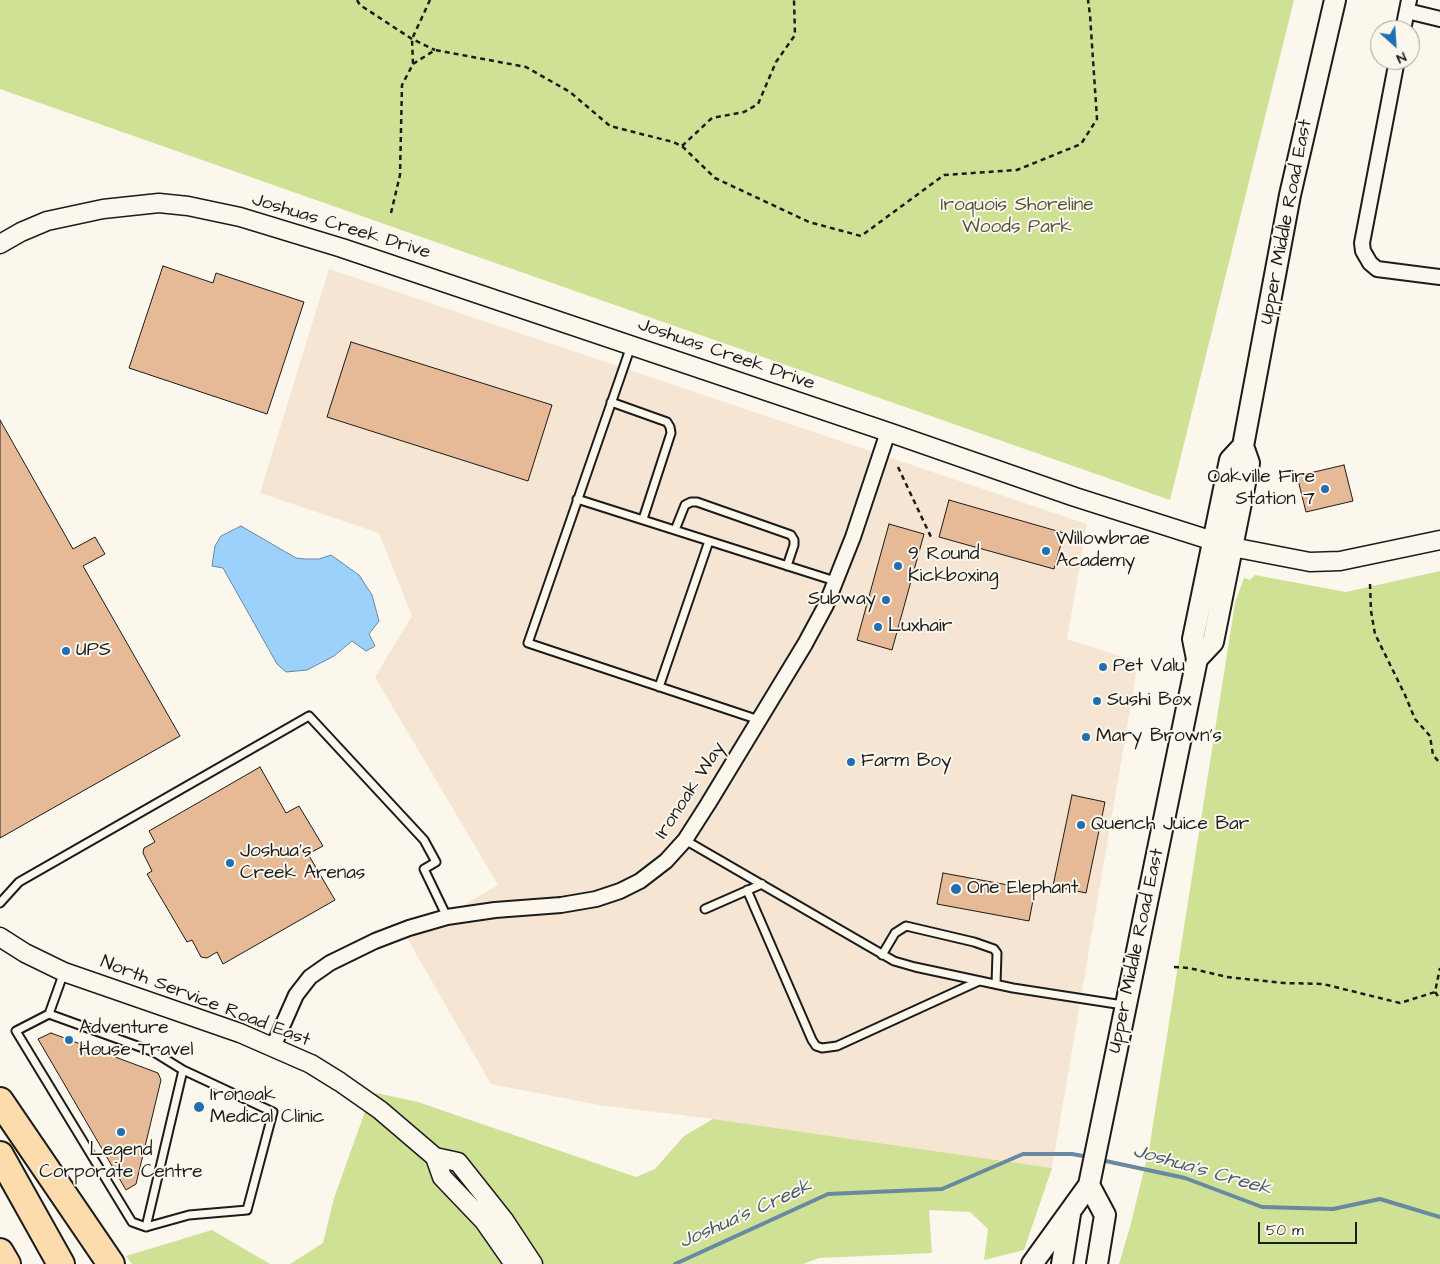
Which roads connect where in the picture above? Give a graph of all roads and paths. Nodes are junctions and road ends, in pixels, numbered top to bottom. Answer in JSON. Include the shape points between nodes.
{"nodes":[{"id":1,"x":358,"y":0,"type":"edge"},
{"id":2,"x":430,"y":0,"type":"edge"},
{"id":3,"x":794,"y":0,"type":"edge"},
{"id":4,"x":1088,"y":0,"type":"edge"},
{"id":5,"x":1335,"y":0,"type":"edge"},
{"id":6,"x":1408,"y":6,"type":"edge"},
{"id":7,"x":1405,"y":20,"type":"edge"},
{"id":8,"x":1440,"y":20,"type":"edge"},
{"id":9,"x":412,"y":39,"type":"junction"},
{"id":10,"x":435,"y":50,"type":"junction"},
{"id":11,"x":413,"y":64,"type":"junction"},
{"id":12,"x":1395,"y":70,"type":"edge"},
{"id":13,"x":682,"y":146,"type":"junction"},
{"id":14,"x":391,"y":213,"type":"dead end"},
{"id":15,"x":0,"y":244,"type":"edge"},
{"id":16,"x":1440,"y":278,"type":"edge"},
{"id":17,"x":631,"y":346,"type":"junction"},
{"id":18,"x":611,"y":402,"type":"junction"},
{"id":19,"x":888,"y":432,"type":"junction"},
{"id":20,"x":898,"y":467,"type":"dead end"},
{"id":21,"x":577,"y":499,"type":"junction"},
{"id":22,"x":643,"y":519,"type":"junction"},
{"id":23,"x":675,"y":530,"type":"junction"},
{"id":24,"x":931,"y":537,"type":"dead end"},
{"id":25,"x":1440,"y":540,"type":"edge"},
{"id":26,"x":709,"y":541,"type":"junction"},
{"id":27,"x":1222,"y":544,"type":"junction"},
{"id":28,"x":787,"y":566,"type":"junction"},
{"id":29,"x":835,"y":581,"type":"junction"},
{"id":30,"x":1370,"y":584,"type":"dead end"},
{"id":31,"x":659,"y":687,"type":"junction"},
{"id":32,"x":759,"y":720,"type":"junction"},
{"id":33,"x":1440,"y":762,"type":"edge"},
{"id":34,"x":686,"y":840,"type":"junction"},
{"id":35,"x":762,"y":884,"type":"junction"},
{"id":36,"x":747,"y":890,"type":"junction"},
{"id":37,"x":0,"y":903,"type":"edge"},
{"id":38,"x":705,"y":909,"type":"dead end"},
{"id":39,"x":447,"y":918,"type":"junction"},
{"id":40,"x":0,"y":937,"type":"edge"},
{"id":41,"x":882,"y":955,"type":"junction"},
{"id":42,"x":1174,"y":967,"type":"dead end"},
{"id":43,"x":1440,"y":968,"type":"edge"},
{"id":44,"x":64,"y":972,"type":"junction"},
{"id":45,"x":980,"y":981,"type":"junction"},
{"id":46,"x":996,"y":984,"type":"junction"},
{"id":47,"x":1435,"y":992,"type":"junction"},
{"id":48,"x":1440,"y":999,"type":"edge"},
{"id":49,"x":1126,"y":1005,"type":"junction"},
{"id":50,"x":49,"y":1014,"type":"junction"},
{"id":51,"x":273,"y":1047,"type":"junction"},
{"id":52,"x":183,"y":1070,"type":"junction"},
{"id":53,"x":0,"y":1101,"type":"edge"},
{"id":54,"x":0,"y":1155,"type":"edge"},
{"id":55,"x":1090,"y":1181,"type":"junction"},
{"id":56,"x":1070,"y":1209,"type":"junction"},
{"id":57,"x":146,"y":1227,"type":"junction"},
{"id":58,"x":0,"y":1252,"type":"edge"},
{"id":59,"x":104,"y":1255,"type":"edge"},
{"id":60,"x":521,"y":1260,"type":"edge"},
{"id":61,"x":7,"y":1264,"type":"edge"},
{"id":62,"x":61,"y":1264,"type":"edge"},
{"id":63,"x":1032,"y":1264,"type":"edge"},
{"id":64,"x":1062,"y":1264,"type":"edge"},
{"id":65,"x":1096,"y":1264,"type":"edge"}],
"edges":[{"from":1,"to":9,"type":"path","via":[[360,5]]},
{"from":2,"to":9,"type":"path"},
{"from":3,"to":13,"type":"path","via":[[795,35],[776,62],[758,104],[744,112],[712,118]]},
{"from":4,"to":13,"type":"path","via":[[1097,119],[1081,144],[1017,170],[944,174],[861,236],[809,222],[715,178]]},
{"from":5,"to":27,"type":"main road","name":"Upper Middle Road East","via":[[1290,195],[1243,446],[1249,462]]},
{"from":6,"to":7,"type":"street"},
{"from":6,"to":8,"type":"street"},
{"from":9,"to":10,"type":"path"},
{"from":9,"to":11,"type":"path"},
{"from":10,"to":11,"type":"path"},
{"from":10,"to":13,"type":"path","via":[[526,67],[570,92],[610,126]]},
{"from":11,"to":14,"type":"path","via":[[402,85],[400,175]]},
{"from":12,"to":16,"type":"street","via":[[1362,243],[1363,252],[1377,269]]},
{"from":15,"to":17,"type":"street","name":"Joshuas Creek Drive","via":[[47,221],[103,209],[159,203],[188,206],[240,217],[342,248]]},
{"from":17,"to":18,"type":"lane"},
{"from":17,"to":19,"type":"street","name":"Joshuas Creek Drive"},
{"from":18,"to":21,"type":"lane"},
{"from":18,"to":22,"type":"lane","via":[[667,422],[670,427],[671,433]]},
{"from":19,"to":27,"type":"street","name":"Joshuas Creek Drive"},
{"from":19,"to":29,"type":"street","name":"Ironoak Way"},
{"from":20,"to":24,"type":"path"},
{"from":21,"to":22,"type":"lane"},
{"from":21,"to":31,"type":"lane","via":[[528,643]]},
{"from":22,"to":23,"type":"lane"},
{"from":23,"to":26,"type":"lane"},
{"from":23,"to":28,"type":"lane","via":[[685,506],[697,502],[791,535],[794,545]]},
{"from":25,"to":27,"type":"street","name":"Joshuas Creek Drive","via":[[1340,561],[1310,562]]},
{"from":26,"to":28,"type":"lane"},
{"from":26,"to":31,"type":"lane"},
{"from":27,"to":49,"type":"main road","name":"Upper Middle Road East","via":[[1212,642],[1197,659]]},
{"from":28,"to":29,"type":"lane"},
{"from":29,"to":32,"type":"street","name":"Ironoak Way","via":[[811,633]]},
{"from":30,"to":33,"type":"path","via":[[1375,634],[1415,718],[1430,736],[1433,755]]},
{"from":31,"to":32,"type":"lane"},
{"from":32,"to":34,"type":"street","name":"Ironoak Way"},
{"from":34,"to":35,"type":"lane"},
{"from":34,"to":39,"type":"street","name":"Ironoak Way","via":[[666,861],[640,880],[596,899]]},
{"from":35,"to":36,"type":"lane"},
{"from":35,"to":41,"type":"lane"},
{"from":36,"to":38,"type":"lane"},
{"from":36,"to":45,"type":"lane","via":[[816,1046],[837,1046]]},
{"from":37,"to":39,"type":"lane","via":[[19,882],[309,716],[424,840],[436,862],[424,869]]},
{"from":39,"to":51,"type":"street","name":"Ironoak Way","via":[[409,928],[330,962],[310,977],[296,995]]},
{"from":40,"to":44,"type":"street","name":"North Service Road East"},
{"from":41,"to":45,"type":"lane","via":[[915,967]]},
{"from":41,"to":46,"type":"lane","via":[[895,933],[906,926],[974,942],[994,948],[997,953]]},
{"from":42,"to":47,"type":"path","via":[[1246,979],[1323,984],[1400,1002]]},
{"from":43,"to":47,"type":"path"},
{"from":44,"to":50,"type":"lane"},
{"from":44,"to":51,"type":"street","name":"North Service Road East"},
{"from":45,"to":46,"type":"lane"},
{"from":46,"to":49,"type":"lane"},
{"from":47,"to":48,"type":"path"},
{"from":49,"to":55,"type":"main road","name":"Upper Middle Road East"},
{"from":50,"to":52,"type":"lane","via":[[154,1052]]},
{"from":50,"to":57,"type":"lane","via":[[16,1031],[132,1222]]},
{"from":51,"to":60,"type":"street","name":"North Service Road East","via":[[340,1082],[380,1110],[435,1157],[458,1162],[504,1220]]},
{"from":52,"to":57,"type":"lane"},
{"from":52,"to":57,"type":"lane","via":[[273,1112],[247,1210],[189,1215]]},
{"from":53,"to":59,"type":"highway"},
{"from":54,"to":62,"type":"highway"},
{"from":55,"to":56,"type":"main road","name":"Upper Middle Road East"},
{"from":55,"to":65,"type":"main road","via":[[1105,1215]]},
{"from":56,"to":63,"type":"main road","name":"Upper Middle Road East"},
{"from":56,"to":64,"type":"main road"},
{"from":58,"to":61,"type":"highway"}]}
